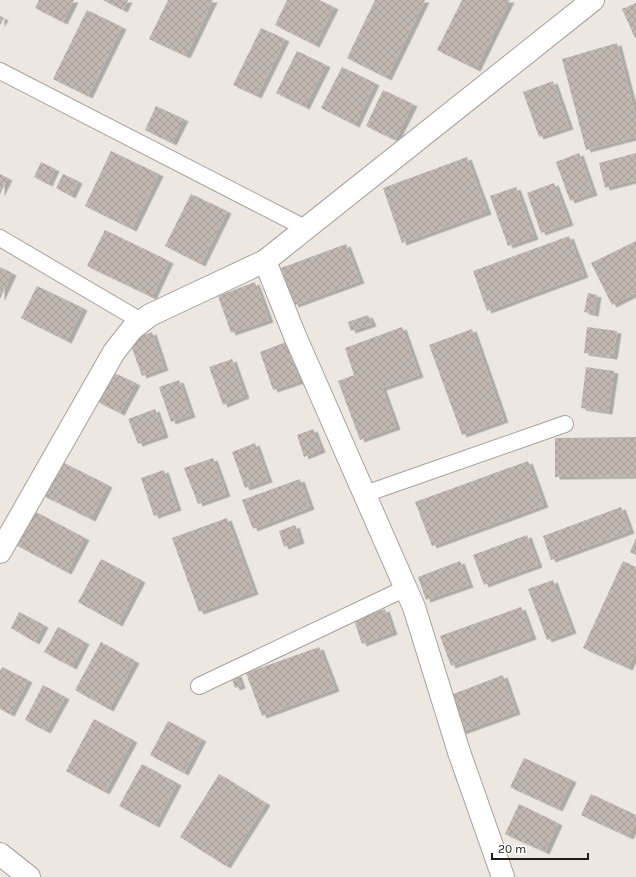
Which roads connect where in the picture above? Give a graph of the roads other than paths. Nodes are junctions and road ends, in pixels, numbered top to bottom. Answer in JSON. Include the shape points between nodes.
{"nodes":[{"id":1,"x":593,"y":0,"type":"edge"},
{"id":2,"x":0,"y":71,"type":"edge"},
{"id":3,"x":304,"y":228,"type":"junction"},
{"id":4,"x":0,"y":238,"type":"edge"},
{"id":5,"x":265,"y":261,"type":"junction"},
{"id":6,"x":141,"y":321,"type":"junction"},
{"id":7,"x":565,"y":424,"type":"dead end"},
{"id":8,"x":365,"y":494,"type":"junction"},
{"id":9,"x":0,"y":552,"type":"edge"},
{"id":10,"x":406,"y":588,"type":"junction"},
{"id":11,"x":199,"y":686,"type":"dead end"},
{"id":12,"x":0,"y":854,"type":"edge"},
{"id":13,"x":29,"y":877,"type":"edge"},
{"id":14,"x":503,"y":877,"type":"edge"}],
"edges":[{"from":1,"to":3,"type":"street"},
{"from":2,"to":3,"type":"lane"},
{"from":3,"to":5,"type":"street"},
{"from":4,"to":6,"type":"lane"},
{"from":5,"to":6,"type":"street"},
{"from":5,"to":8,"type":"street","via":[[295,336]]},
{"from":6,"to":9,"type":"street","via":[[114,352]]},
{"from":7,"to":8,"type":"lane"},
{"from":8,"to":10,"type":"street"},
{"from":10,"to":11,"type":"lane"},
{"from":10,"to":14,"type":"street"},
{"from":12,"to":13,"type":"street"}]}
